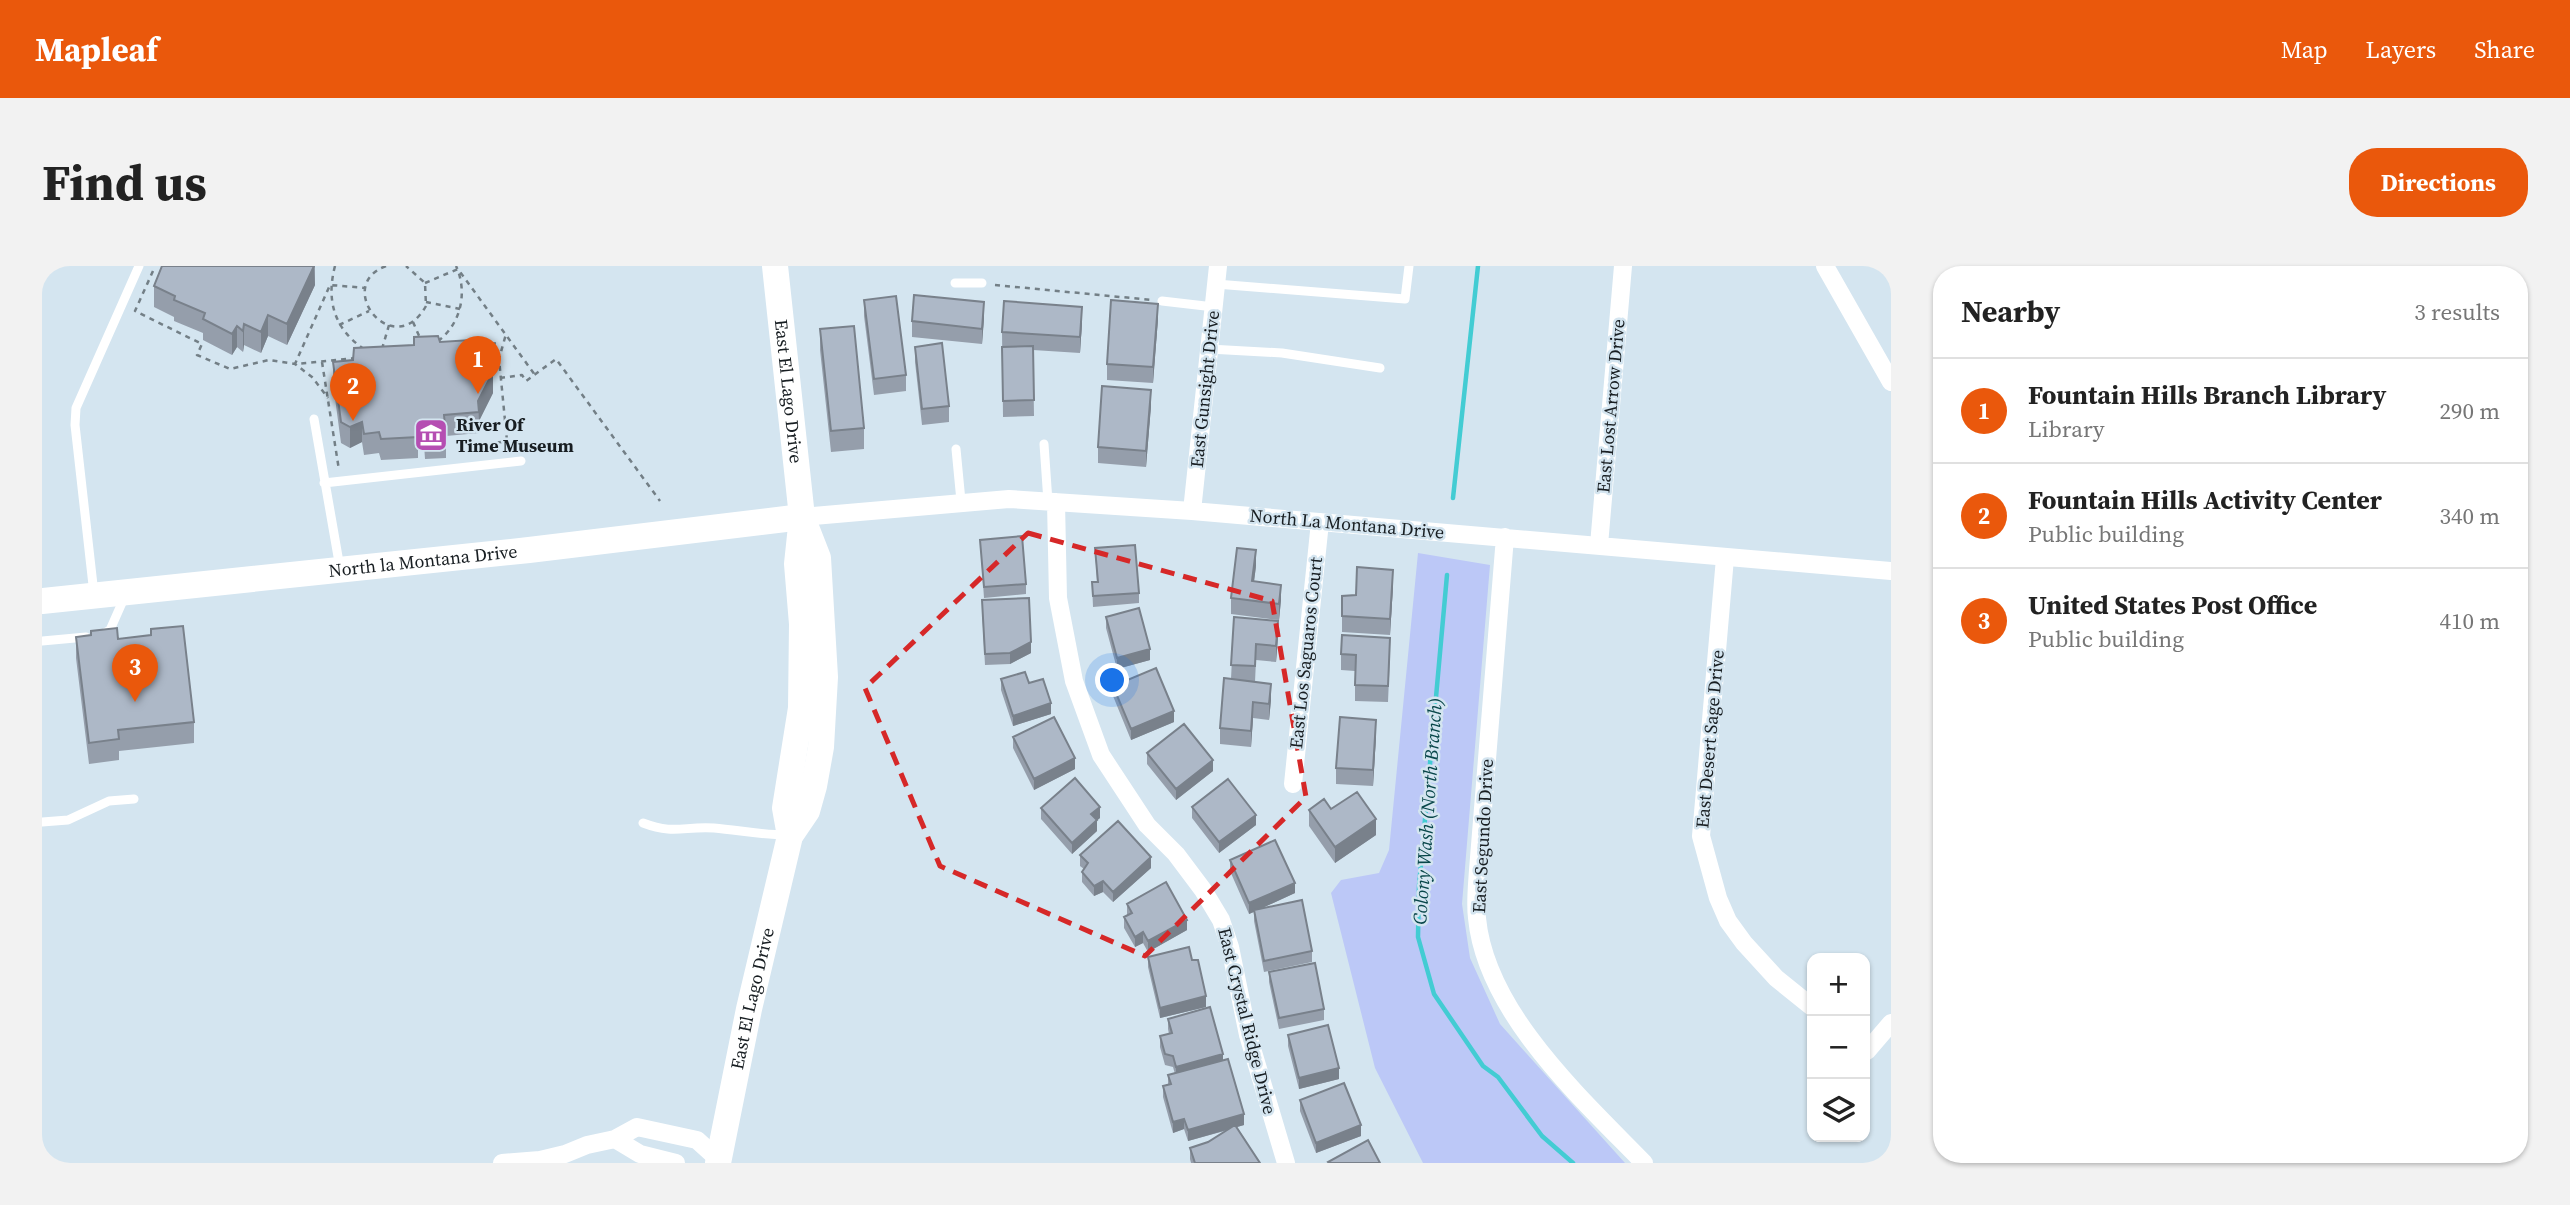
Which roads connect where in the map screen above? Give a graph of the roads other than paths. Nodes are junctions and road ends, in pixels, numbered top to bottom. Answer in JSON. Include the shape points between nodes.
{"nodes":[{"id":1,"x":139,"y":266,"type":"edge"},
{"id":2,"x":775,"y":266,"type":"edge"},
{"id":3,"x":1409,"y":266,"type":"edge"},
{"id":4,"x":1623,"y":266,"type":"edge"},
{"id":5,"x":1825,"y":266,"type":"edge"},
{"id":6,"x":1217,"y":275,"type":"edge"},
{"id":7,"x":955,"y":284,"type":"dead end"},
{"id":8,"x":982,"y":284,"type":"road end"},
{"id":9,"x":1162,"y":301,"type":"road end"},
{"id":10,"x":1214,"y":307,"type":"junction"},
{"id":11,"x":1209,"y":349,"type":"junction"},
{"id":12,"x":1381,"y":368,"type":"dead end"},
{"id":13,"x":1891,"y":382,"type":"edge"},
{"id":14,"x":314,"y":419,"type":"dead end"},
{"id":15,"x":1044,"y":444,"type":"dead end"},
{"id":16,"x":956,"y":449,"type":"dead end"},
{"id":17,"x":521,"y":461,"type":"dead end"},
{"id":18,"x":324,"y":483,"type":"junction"},
{"id":19,"x":961,"y":501,"type":"junction"},
{"id":20,"x":1052,"y":502,"type":"junction"},
{"id":21,"x":1192,"y":511,"type":"junction"},
{"id":22,"x":802,"y":517,"type":"junction"},
{"id":23,"x":1320,"y":523,"type":"junction"},
{"id":24,"x":1504,"y":537,"type":"junction"},
{"id":25,"x":1599,"y":545,"type":"junction"},
{"id":26,"x":1725,"y":558,"type":"junction"},
{"id":27,"x":340,"y":570,"type":"junction"},
{"id":28,"x":1891,"y":571,"type":"edge"},
{"id":29,"x":126,"y":593,"type":"junction"},
{"id":30,"x":94,"y":595,"type":"junction"},
{"id":31,"x":42,"y":601,"type":"edge"},
{"id":32,"x":42,"y":641,"type":"edge"},
{"id":33,"x":1293,"y":784,"type":"dead end"},
{"id":34,"x":134,"y":799,"type":"dead end"},
{"id":35,"x":42,"y":822,"type":"edge"},
{"id":36,"x":643,"y":823,"type":"dead end"},
{"id":37,"x":790,"y":835,"type":"junction"},
{"id":38,"x":1807,"y":1003,"type":"edge"},
{"id":39,"x":1891,"y":1023,"type":"edge"},
{"id":40,"x":1870,"y":1046,"type":"edge"},
{"id":41,"x":661,"y":1130,"type":"junction"},
{"id":42,"x":615,"y":1139,"type":"junction"},
{"id":43,"x":656,"y":1157,"type":"junction"},
{"id":44,"x":715,"y":1162,"type":"edge"},
{"id":45,"x":502,"y":1163,"type":"edge"},
{"id":46,"x":676,"y":1163,"type":"edge"},
{"id":47,"x":1286,"y":1163,"type":"edge"},
{"id":48,"x":1644,"y":1163,"type":"edge"}],
"edges":[{"from":1,"to":30,"type":"lane","via":[[76,408]]},
{"from":2,"to":22,"type":"street","name":"East El Lago Drive"},
{"from":3,"to":6,"type":"lane","via":[[1405,299]]},
{"from":4,"to":25,"type":"street","name":"East Lost Arrow Drive"},
{"from":5,"to":13,"type":"street"},
{"from":6,"to":10,"type":"street","name":"East Gunsight Drive"},
{"from":7,"to":8,"type":"lane"},
{"from":9,"to":10,"type":"lane"},
{"from":10,"to":11,"type":"street","name":"East Gunsight Drive"},
{"from":11,"to":12,"type":"lane","via":[[1282,353]]},
{"from":11,"to":21,"type":"street","name":"East Gunsight Drive"},
{"from":14,"to":18,"type":"lane"},
{"from":15,"to":20,"type":"lane"},
{"from":16,"to":19,"type":"lane"},
{"from":17,"to":18,"type":"lane"},
{"from":18,"to":27,"type":"lane"},
{"from":19,"to":20,"type":"street","name":"North La Montana Drive"},
{"from":19,"to":22,"type":"street","name":"North La Montana Drive"},
{"from":20,"to":21,"type":"street","name":"North La Montana Drive"},
{"from":20,"to":47,"type":"street","name":"East Crystal Ridge Drive","via":[[1058,598],[1074,681],[1101,755],[1147,825],[1176,854],[1221,920],[1248,1035]]},
{"from":21,"to":23,"type":"street","name":"North La Montana Drive"},
{"from":22,"to":27,"type":"street","name":"North la Montana Drive"},
{"from":22,"to":37,"type":"street","name":"East El Lago Drive","via":[[797,564],[803,624],[801,708],[785,808]]},
{"from":23,"to":24,"type":"street","name":"North La Montana Drive"},
{"from":23,"to":33,"type":"street","name":"East Los Saguaros Court"},
{"from":24,"to":25,"type":"street","name":"North La Montana Drive"},
{"from":24,"to":48,"type":"street","name":"East Segundo Drive","via":[[1477,919],[1498,984],[1530,1037]]},
{"from":25,"to":26,"type":"street","name":"North La Montana Drive"},
{"from":26,"to":28,"type":"street","name":"North La Montana Drive"},
{"from":26,"to":38,"type":"street","name":"East Desert Sage Drive","via":[[1702,836],[1728,921],[1776,978]]},
{"from":27,"to":29,"type":"street","name":"North la Montana Drive"},
{"from":29,"to":30,"type":"street","name":"North la Montana Drive"},
{"from":29,"to":32,"type":"lane","via":[[110,630]]},
{"from":30,"to":31,"type":"street","name":"North la Montana Drive"},
{"from":34,"to":35,"type":"lane","via":[[109,801],[68,820]]},
{"from":36,"to":37,"type":"lane","via":[[667,832],[711,828]]},
{"from":37,"to":44,"type":"street","name":"East El Lago Drive"},
{"from":39,"to":40,"type":"street"},
{"from":41,"to":42,"type":"street","via":[[637,1127]]},
{"from":41,"to":43,"type":"lane"},
{"from":41,"to":44,"type":"street","via":[[697,1140]]},
{"from":42,"to":43,"type":"street","via":[[640,1154]]},
{"from":42,"to":45,"type":"street","via":[[540,1160]]},
{"from":43,"to":46,"type":"street"}]}
